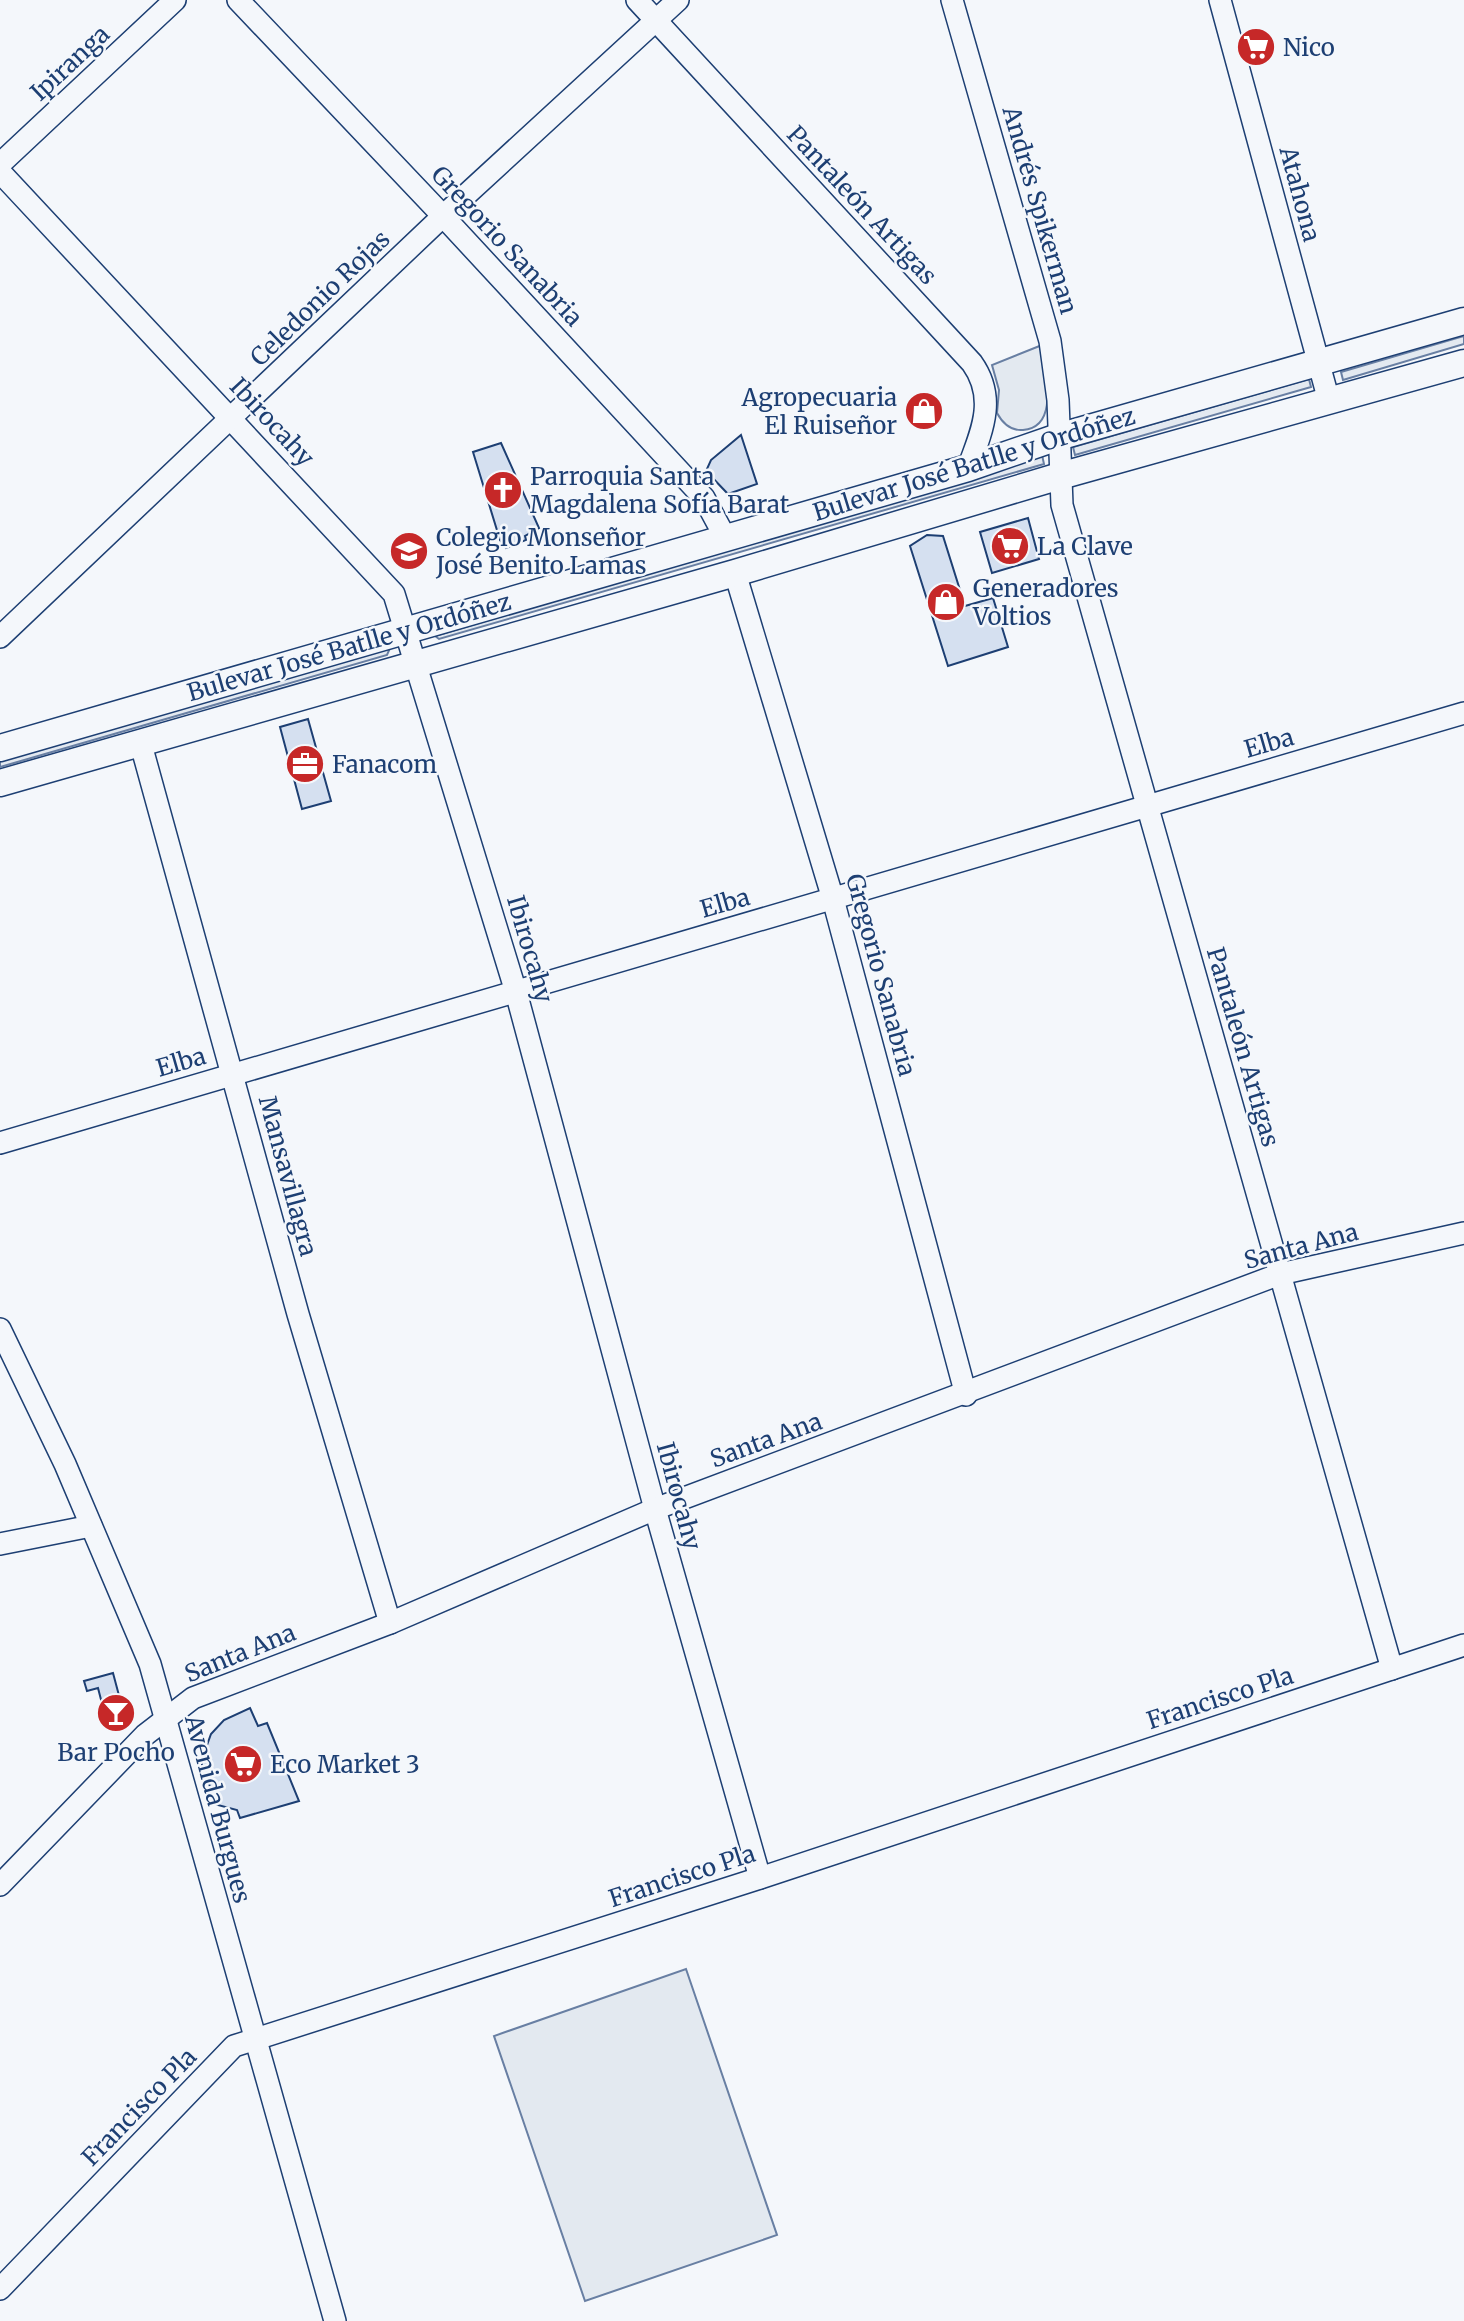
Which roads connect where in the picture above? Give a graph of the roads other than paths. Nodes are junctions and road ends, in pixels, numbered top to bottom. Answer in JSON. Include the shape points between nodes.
{"nodes":[{"id":1,"x":175,"y":0,"type":"edge"},
{"id":2,"x":238,"y":0,"type":"edge"},
{"id":3,"x":636,"y":0,"type":"edge"},
{"id":4,"x":678,"y":0,"type":"edge"},
{"id":5,"x":952,"y":0,"type":"edge"},
{"id":6,"x":1220,"y":0,"type":"edge"},
{"id":7,"x":655,"y":19,"type":"junction"},
{"id":8,"x":0,"y":164,"type":"edge"},
{"id":9,"x":0,"y":172,"type":"edge"},
{"id":10,"x":443,"y":216,"type":"junction"},
{"id":11,"x":1464,"y":321,"type":"edge"},
{"id":12,"x":1464,"y":363,"type":"edge"},
{"id":13,"x":1318,"y":364,"type":"junction"},
{"id":14,"x":1329,"y":401,"type":"junction"},
{"id":15,"x":233,"y":418,"type":"junction"},
{"id":16,"x":1058,"y":437,"type":"junction"},
{"id":17,"x":968,"y":468,"type":"junction"},
{"id":18,"x":1060,"y":476,"type":"junction"},
{"id":19,"x":725,"y":537,"type":"junction"},
{"id":20,"x":736,"y":573,"type":"junction"},
{"id":21,"x":407,"y":632,"type":"junction"},
{"id":22,"x":0,"y":636,"type":"edge"},
{"id":23,"x":416,"y":662,"type":"junction"},
{"id":24,"x":1464,"y":713,"type":"edge"},
{"id":25,"x":140,"y":741,"type":"junction"},
{"id":26,"x":0,"y":748,"type":"edge"},
{"id":27,"x":0,"y":783,"type":"edge"},
{"id":28,"x":1147,"y":806,"type":"junction"},
{"id":29,"x":834,"y":899,"type":"junction"},
{"id":30,"x":516,"y":992,"type":"junction"},
{"id":31,"x":233,"y":1074,"type":"junction"},
{"id":32,"x":0,"y":1143,"type":"edge"},
{"id":33,"x":1464,"y":1233,"type":"edge"},
{"id":34,"x":1280,"y":1274,"type":"junction"},
{"id":35,"x":0,"y":1329,"type":"edge"},
{"id":36,"x":966,"y":1395,"type":"junction"},
{"id":37,"x":655,"y":1509,"type":"junction"},
{"id":38,"x":91,"y":1526,"type":"junction"},
{"id":39,"x":0,"y":1544,"type":"edge"},
{"id":40,"x":390,"y":1623,"type":"junction"},
{"id":41,"x":1464,"y":1645,"type":"edge"},
{"id":42,"x":1392,"y":1669,"type":"junction"},
{"id":43,"x":165,"y":1719,"type":"junction"},
{"id":44,"x":760,"y":1878,"type":"junction"},
{"id":45,"x":0,"y":1885,"type":"edge"},
{"id":46,"x":254,"y":2039,"type":"junction"},
{"id":47,"x":0,"y":2288,"type":"edge"},
{"id":48,"x":335,"y":2321,"type":"edge"}],
"edges":[{"from":1,"to":8,"type":"street","name":"Ipiranga"},
{"from":2,"to":10,"type":"street","name":"Gregorio Sanabria"},
{"from":3,"to":7,"type":"street","name":"Pantaleón Artigas"},
{"from":4,"to":7,"type":"street","name":"Celedonio Rojas"},
{"from":5,"to":16,"type":"street","name":"Andrés Spikerman","via":[[1050,341]]},
{"from":6,"to":13,"type":"street","name":"Atahona"},
{"from":7,"to":10,"type":"street","name":"Celedonio Rojas"},
{"from":7,"to":17,"type":"street","name":"Pantaleón Artigas","via":[[981,376],[987,410]]},
{"from":9,"to":15,"type":"street","name":"Ibirocahy"},
{"from":10,"to":15,"type":"street","name":"Celedonio Rojas"},
{"from":10,"to":19,"type":"street","name":"Gregorio Sanabria","via":[[704,498]]},
{"from":11,"to":13,"type":"main road","name":"Bulevar José Batlle y Ordóñez"},
{"from":12,"to":14,"type":"main road","name":"Bulevar José Batlle y Ordóñez"},
{"from":13,"to":14,"type":"street","name":"Atahona"},
{"from":13,"to":16,"type":"main road","name":"Bulevar José Batlle y Ordóñez"},
{"from":14,"to":18,"type":"main road","name":"Bulevar José Batlle y Ordóñez"},
{"from":15,"to":21,"type":"street","name":"Ibirocahy","via":[[394,594]]},
{"from":15,"to":22,"type":"street","name":"Celedonio Rojas"},
{"from":16,"to":17,"type":"main road","name":"Bulevar José Batlle y Ordóñez"},
{"from":16,"to":18,"type":"street","name":"Pantaleón Artigas"},
{"from":17,"to":19,"type":"main road","name":"Bulevar José Batlle y Ordóñez"},
{"from":18,"to":20,"type":"main road","name":"Bulevar José Batlle y Ordóñez"},
{"from":18,"to":28,"type":"street","name":"Pantaleón Artigas","via":[[1062,506]]},
{"from":19,"to":21,"type":"main road","name":"Bulevar José Batlle y Ordóñez"},
{"from":20,"to":23,"type":"main road","name":"Bulevar José Batlle y Ordóñez"},
{"from":20,"to":29,"type":"street","name":"Gregorio Sanabria"},
{"from":21,"to":23,"type":"street","name":"Ibirocahy"},
{"from":21,"to":26,"type":"main road","name":"Bulevar José Batlle y Ordóñez"},
{"from":23,"to":25,"type":"main road","name":"Bulevar José Batlle y Ordóñez"},
{"from":23,"to":30,"type":"street","name":"Ibirocahy"},
{"from":24,"to":28,"type":"street","name":"Elba"},
{"from":25,"to":27,"type":"main road","name":"Bulevar José Batlle y Ordóñez"},
{"from":25,"to":31,"type":"street","name":"Mansavillagra"},
{"from":28,"to":29,"type":"street","name":"Elba"},
{"from":28,"to":34,"type":"street","name":"Pantaleón Artigas"},
{"from":29,"to":30,"type":"street","name":"Elba"},
{"from":29,"to":36,"type":"street","name":"Gregorio Sanabria"},
{"from":30,"to":31,"type":"street","name":"Elba"},
{"from":30,"to":37,"type":"street","name":"Ibirocahy"},
{"from":31,"to":32,"type":"street","name":"Elba"},
{"from":31,"to":40,"type":"street","name":"Mansavillagra"},
{"from":33,"to":34,"type":"street","name":"Santa Ana"},
{"from":34,"to":36,"type":"street","name":"Santa Ana"},
{"from":34,"to":42,"type":"street","name":"Pantaleón Artigas"},
{"from":35,"to":38,"type":"street","name":"Avenida Burgues"},
{"from":36,"to":37,"type":"street","name":"Santa Ana"},
{"from":37,"to":40,"type":"street","name":"Santa Ana"},
{"from":37,"to":44,"type":"street","name":"Ibirocahy"},
{"from":38,"to":39,"type":"street"},
{"from":38,"to":43,"type":"street","name":"Avenida Burgues","via":[[150,1664]]},
{"from":40,"to":43,"type":"street","name":"Santa Ana","via":[[193,1698]]},
{"from":41,"to":42,"type":"street","name":"Francisco Pla"},
{"from":42,"to":44,"type":"street","name":"Francisco Pla"},
{"from":43,"to":45,"type":"street","name":"Santa Ana"},
{"from":43,"to":46,"type":"street","name":"Avenida Burgues"},
{"from":44,"to":46,"type":"street","name":"Francisco Pla"},
{"from":46,"to":47,"type":"street","name":"Francisco Pla","via":[[233,2046]]},
{"from":46,"to":48,"type":"street","name":"Avenida Burgues"}]}
